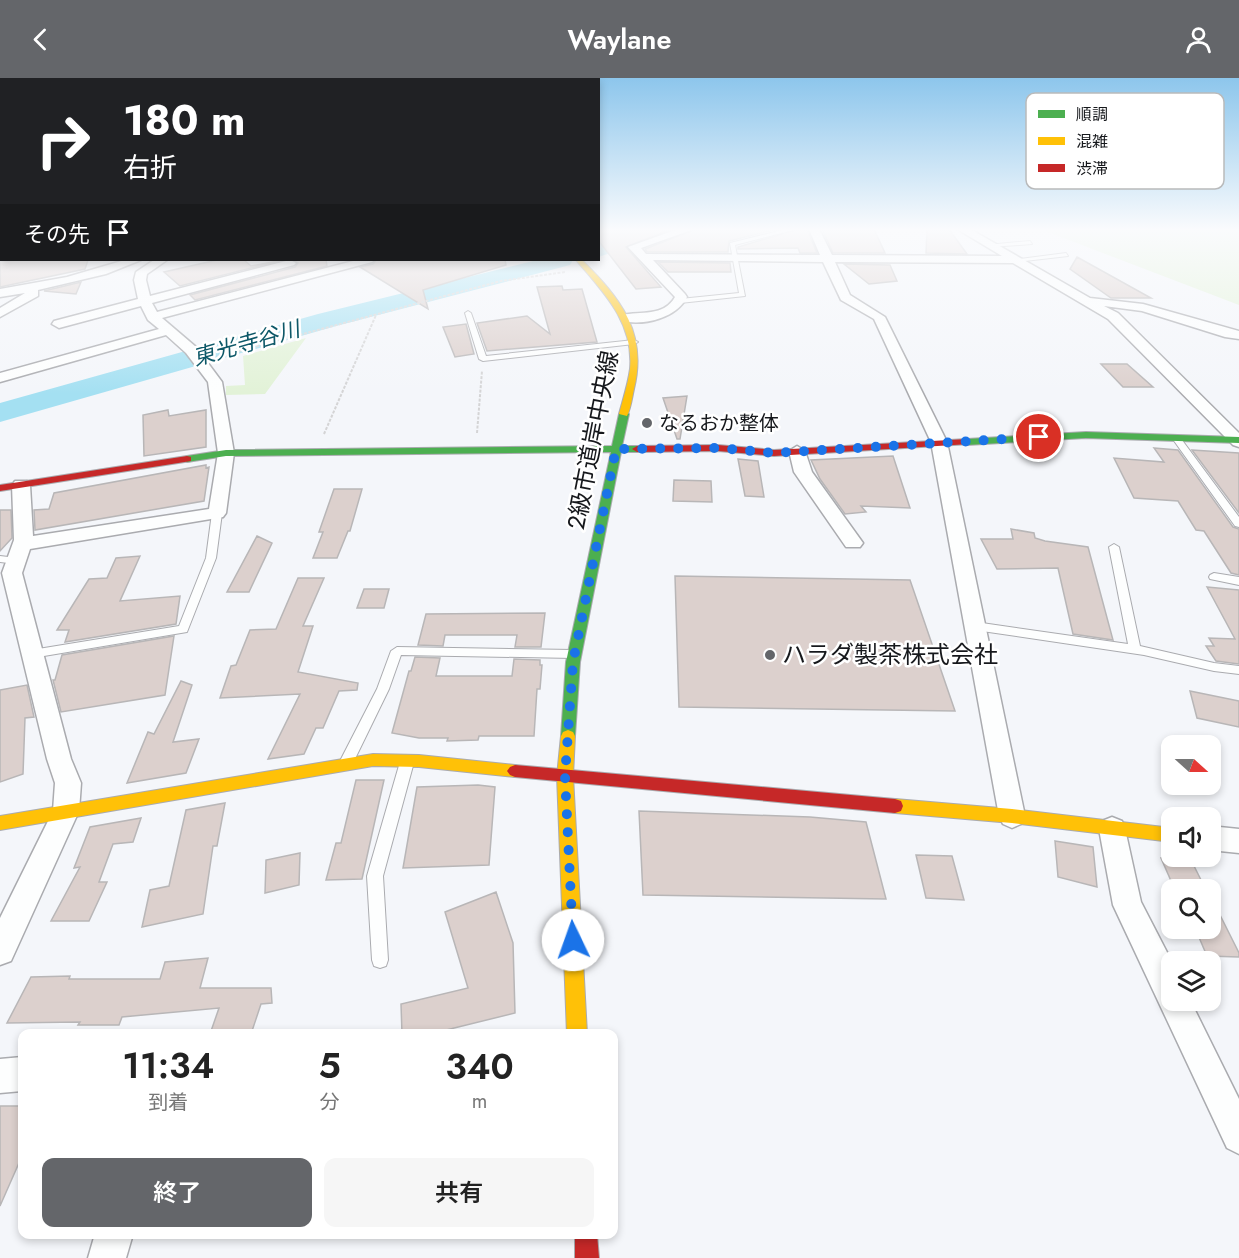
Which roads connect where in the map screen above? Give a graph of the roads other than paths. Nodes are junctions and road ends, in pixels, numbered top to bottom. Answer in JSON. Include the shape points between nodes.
{"nodes":[{"id":1,"x":58,"y":284,"type":"edge"},
{"id":2,"x":141,"y":284,"type":"edge"},
{"id":3,"x":210,"y":284,"type":"edge"},
{"id":4,"x":278,"y":284,"type":"edge"},
{"id":5,"x":602,"y":284,"type":"edge"},
{"id":6,"x":669,"y":284,"type":"edge"},
{"id":7,"x":740,"y":284,"type":"edge"},
{"id":8,"x":839,"y":284,"type":"edge"},
{"id":9,"x":1058,"y":284,"type":"edge"},
{"id":10,"x":43,"y":288,"type":"junction"},
{"id":11,"x":0,"y":293,"type":"edge"},
{"id":12,"x":145,"y":301,"type":"junction"},
{"id":13,"x":680,"y":301,"type":"junction"},
{"id":14,"x":1087,"y":301,"type":"junction"},
{"id":15,"x":0,"y":313,"type":"edge"},
{"id":16,"x":468,"y":313,"type":"dead end"},
{"id":17,"x":153,"y":317,"type":"junction"},
{"id":18,"x":627,"y":318,"type":"junction"},
{"id":19,"x":59,"y":324,"type":"dead end"},
{"id":20,"x":169,"y":330,"type":"junction"},
{"id":21,"x":1239,"y":335,"type":"edge"},
{"id":22,"x":634,"y":342,"type":"junction"},
{"id":23,"x":0,"y":378,"type":"edge"},
{"id":24,"x":1176,"y":438,"type":"junction"},
{"id":25,"x":1238,"y":440,"type":"edge"},
{"id":26,"x":939,"y":442,"type":"junction"},
{"id":27,"x":616,"y":449,"type":"junction"},
{"id":28,"x":797,"y":451,"type":"junction"},
{"id":29,"x":226,"y":453,"type":"junction"},
{"id":30,"x":11,"y":487,"type":"edge"},
{"id":31,"x":217,"y":513,"type":"junction"},
{"id":32,"x":1239,"y":524,"type":"edge"},
{"id":33,"x":853,"y":543,"type":"dead end"},
{"id":34,"x":1114,"y":547,"type":"dead end"},
{"id":35,"x":13,"y":555,"type":"edge"},
{"id":36,"x":1214,"y":577,"type":"dead end"},
{"id":37,"x":1239,"y":581,"type":"edge"},
{"id":38,"x":975,"y":626,"type":"junction"},
{"id":39,"x":1135,"y":650,"type":"junction"},
{"id":40,"x":32,"y":654,"type":"junction"},
{"id":41,"x":575,"y":654,"type":"junction"},
{"id":42,"x":1239,"y":670,"type":"edge"},
{"id":43,"x":407,"y":761,"type":"junction"},
{"id":44,"x":345,"y":764,"type":"junction"},
{"id":45,"x":565,"y":776,"type":"junction"},
{"id":46,"x":66,"y":812,"type":"junction"},
{"id":47,"x":1012,"y":816,"type":"junction"},
{"id":48,"x":0,"y":823,"type":"edge"},
{"id":49,"x":1112,"y":829,"type":"junction"},
{"id":50,"x":1161,"y":834,"type":"edge"},
{"id":51,"x":1221,"y":839,"type":"edge"},
{"id":52,"x":1239,"y":841,"type":"edge"},
{"id":53,"x":0,"y":950,"type":"edge"},
{"id":54,"x":380,"y":960,"type":"dead end"},
{"id":55,"x":1161,"y":975,"type":"edge"},
{"id":56,"x":1178,"y":1011,"type":"edge"},
{"id":57,"x":577,"y":1029,"type":"edge"},
{"id":58,"x":18,"y":1074,"type":"edge"},
{"id":59,"x":0,"y":1076,"type":"edge"},
{"id":60,"x":1239,"y":1136,"type":"edge"},
{"id":61,"x":113,"y":1239,"type":"edge"},
{"id":62,"x":586,"y":1239,"type":"edge"},
{"id":63,"x":107,"y":1258,"type":"edge"},
{"id":64,"x":587,"y":1258,"type":"edge"}],
"edges":[{"from":1,"to":10,"type":"street"},
{"from":2,"to":12,"type":"street"},
{"from":3,"to":12,"type":"street"},
{"from":4,"to":17,"type":"street"},
{"from":5,"to":18,"type":"street","name":"2級市道岸中央線"},
{"from":6,"to":13,"type":"street","via":[[681,297]]},
{"from":7,"to":13,"type":"lane","via":[[743,295]]},
{"from":8,"to":26,"type":"street","via":[[845,297],[879,317]]},
{"from":9,"to":14,"type":"street"},
{"from":10,"to":11,"type":"street"},
{"from":10,"to":15,"type":"street"},
{"from":12,"to":17,"type":"street"},
{"from":12,"to":19,"type":"street"},
{"from":13,"to":18,"type":"street","via":[[666,313]]},
{"from":14,"to":21,"type":"street","via":[[1142,306]]},
{"from":14,"to":25,"type":"street","via":[[1113,316]]},
{"from":16,"to":22,"type":"lane","via":[[483,359]]},
{"from":17,"to":20,"type":"street"},
{"from":18,"to":22,"type":"street","name":"2級市道岸中央線"},
{"from":20,"to":23,"type":"street"},
{"from":20,"to":29,"type":"street","via":[[191,350],[214,382]]},
{"from":22,"to":27,"type":"street","name":"2級市道岸中央線","via":[[634,367]]},
{"from":24,"to":25,"type":"street"},
{"from":24,"to":26,"type":"street","via":[[1086,435]]},
{"from":24,"to":32,"type":"lane"},
{"from":26,"to":28,"type":"street"},
{"from":26,"to":38,"type":"street"},
{"from":27,"to":28,"type":"street"},
{"from":27,"to":29,"type":"street"},
{"from":27,"to":41,"type":"street","name":"2級市道岸中央線"},
{"from":28,"to":33,"type":"street","via":[[803,472]]},
{"from":29,"to":30,"type":"street"},
{"from":29,"to":31,"type":"street"},
{"from":30,"to":35,"type":"street","via":[[24,540]]},
{"from":31,"to":35,"type":"street"},
{"from":31,"to":40,"type":"lane","via":[[211,558],[183,629]]},
{"from":34,"to":39,"type":"lane"},
{"from":35,"to":40,"type":"street","via":[[12,573]]},
{"from":36,"to":37,"type":"lane"},
{"from":38,"to":39,"type":"lane"},
{"from":38,"to":47,"type":"street"},
{"from":39,"to":42,"type":"lane"},
{"from":40,"to":46,"type":"street","via":[[68,783]]},
{"from":41,"to":44,"type":"lane","via":[[397,651],[383,690]]},
{"from":41,"to":45,"type":"street","name":"2級市道岸中央線"},
{"from":43,"to":44,"type":"street"},
{"from":43,"to":45,"type":"street"},
{"from":43,"to":54,"type":"lane","via":[[375,876]]},
{"from":44,"to":46,"type":"street"},
{"from":45,"to":47,"type":"street"},
{"from":45,"to":57,"type":"street","name":"2級市道岸中央線"},
{"from":46,"to":48,"type":"street"},
{"from":46,"to":53,"type":"street"},
{"from":47,"to":49,"type":"street"},
{"from":49,"to":50,"type":"street"},
{"from":49,"to":55,"type":"street","via":[[1127,905]]},
{"from":51,"to":52,"type":"street"},
{"from":56,"to":60,"type":"street"},
{"from":58,"to":59,"type":"street"},
{"from":61,"to":63,"type":"street"},
{"from":62,"to":64,"type":"street"}]}
